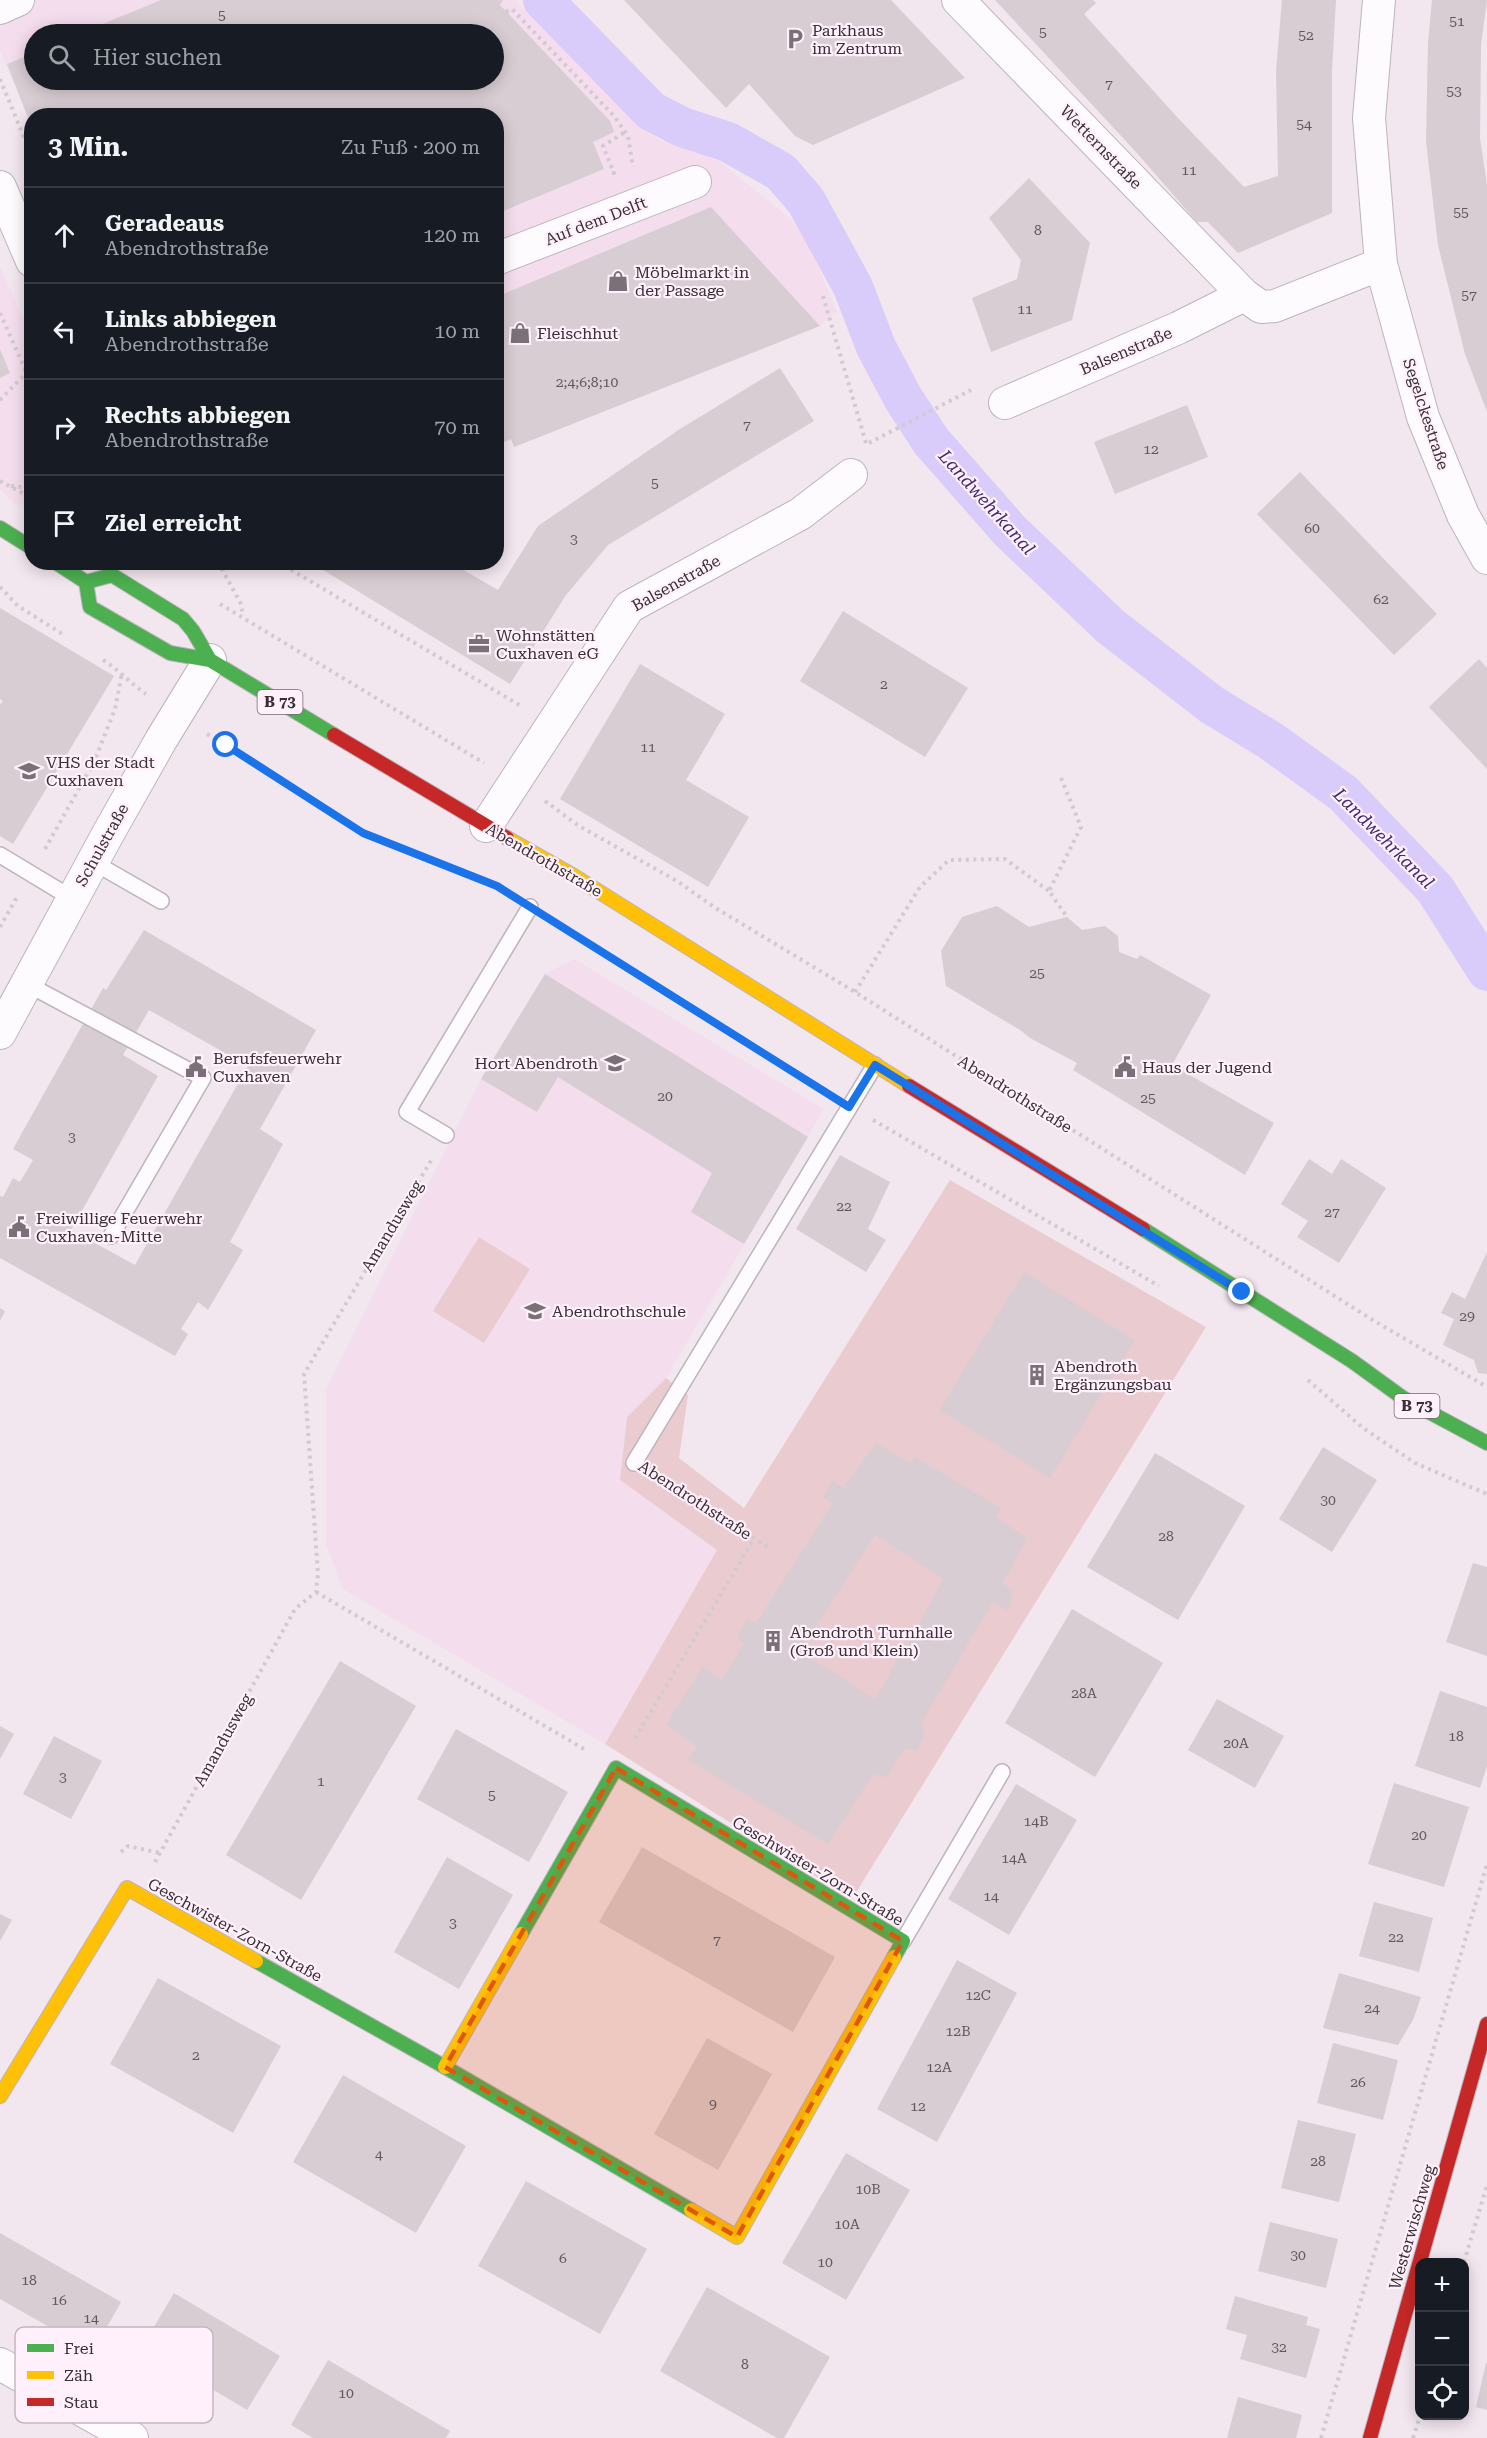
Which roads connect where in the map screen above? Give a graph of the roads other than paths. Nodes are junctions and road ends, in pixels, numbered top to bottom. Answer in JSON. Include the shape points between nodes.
{"nodes":[{"id":1,"x":18,"y":0,"type":"edge"},
{"id":2,"x":958,"y":0,"type":"edge"},
{"id":3,"x":1379,"y":0,"type":"edge"},
{"id":4,"x":0,"y":8,"type":"edge"},
{"id":5,"x":695,"y":182,"type":"dead end"},
{"id":6,"x":0,"y":187,"type":"edge"},
{"id":7,"x":24,"y":242,"type":"edge"},
{"id":8,"x":504,"y":256,"type":"edge"},
{"id":9,"x":1381,"y":264,"type":"junction"},
{"id":10,"x":1245,"y":295,"type":"junction"},
{"id":11,"x":1005,"y":403,"type":"dead end"},
{"id":12,"x":851,"y":475,"type":"dead end"},
{"id":13,"x":0,"y":528,"type":"edge"},
{"id":14,"x":24,"y":543,"type":"edge"},
{"id":15,"x":1487,"y":558,"type":"edge"},
{"id":16,"x":90,"y":572,"type":"edge"},
{"id":17,"x":210,"y":660,"type":"junction"},
{"id":18,"x":486,"y":826,"type":"junction"},
{"id":19,"x":0,"y":855,"type":"edge"},
{"id":20,"x":93,"y":862,"type":"junction"},
{"id":21,"x":73,"y":899,"type":"junction"},
{"id":22,"x":161,"y":901,"type":"dead end"},
{"id":23,"x":530,"y":907,"type":"road end"},
{"id":24,"x":27,"y":984,"type":"junction"},
{"id":25,"x":0,"y":1033,"type":"edge"},
{"id":26,"x":875,"y":1065,"type":"junction"},
{"id":27,"x":446,"y":1134,"type":"road end"},
{"id":28,"x":111,"y":1236,"type":"dead end"},
{"id":29,"x":1487,"y":1443,"type":"edge"},
{"id":30,"x":634,"y":1463,"type":"road end"},
{"id":31,"x":1002,"y":1772,"type":"dead end"},
{"id":32,"x":903,"y":1941,"type":"junction"},
{"id":33,"x":1487,"y":2025,"type":"edge"},
{"id":34,"x":445,"y":2067,"type":"junction"},
{"id":35,"x":0,"y":2096,"type":"edge"},
{"id":36,"x":0,"y":2364,"type":"edge"},
{"id":37,"x":15,"y":2372,"type":"edge"},
{"id":38,"x":105,"y":2423,"type":"edge"},
{"id":39,"x":132,"y":2438,"type":"edge"},
{"id":40,"x":1370,"y":2438,"type":"edge"}],
"edges":[{"from":1,"to":4,"type":"street"},
{"from":2,"to":10,"type":"street","name":"Wetternstraße"},
{"from":3,"to":9,"type":"street","name":"Segelckestraße","via":[[1369,118]]},
{"from":5,"to":8,"type":"street","name":"Auf dem Delft"},
{"from":6,"to":7,"type":"street"},
{"from":9,"to":10,"type":"street","via":[[1275,306],[1261,307]]},
{"from":9,"to":15,"type":"street","name":"Segelckestraße","via":[[1423,417],[1463,515]]},
{"from":10,"to":11,"type":"street","name":"Balsenstraße","via":[[1179,328]]},
{"from":12,"to":18,"type":"street","name":"Balsenstraße","via":[[800,514],[629,607]]},
{"from":13,"to":14,"type":"street"},
{"from":16,"to":17,"type":"street","name":"Abendrothstraße","number":"B 73","via":[[112,575],[173,611],[193,631]]},
{"from":16,"to":17,"type":"street","name":"Abendrothstraße","number":"B 73","via":[[90,607],[170,653]]},
{"from":17,"to":18,"type":"street","name":"Abendrothstraße","number":"B 73"},
{"from":17,"to":20,"type":"street","name":"Schulstraße"},
{"from":18,"to":26,"type":"street","name":"Abendrothstraße","number":"B 73","via":[[574,876]]},
{"from":19,"to":21,"type":"lane"},
{"from":20,"to":21,"type":"street","name":"Schulstraße"},
{"from":20,"to":22,"type":"lane"},
{"from":21,"to":24,"type":"street","name":"Schulstraße"},
{"from":23,"to":27,"type":"lane","via":[[407,1112]]},
{"from":24,"to":25,"type":"street","name":"Schulstraße"},
{"from":24,"to":28,"type":"lane","via":[[203,1078]]},
{"from":26,"to":29,"type":"street","name":"Abendrothstraße","number":"B 73","via":[[1207,1269],[1403,1398]]},
{"from":26,"to":30,"type":"lane","name":"Abendrothstraße"},
{"from":31,"to":32,"type":"lane"},
{"from":32,"to":34,"type":"street","name":"Geschwister-Zorn-Straße","via":[[737,2237]]},
{"from":32,"to":34,"type":"street","name":"Geschwister-Zorn-Straße","via":[[616,1768]]},
{"from":33,"to":40,"type":"street","name":"Westerwischweg"},
{"from":34,"to":35,"type":"street","name":"Geschwister-Zorn-Straße","via":[[127,1888]]},
{"from":36,"to":37,"type":"street"},
{"from":38,"to":39,"type":"street"}]}
